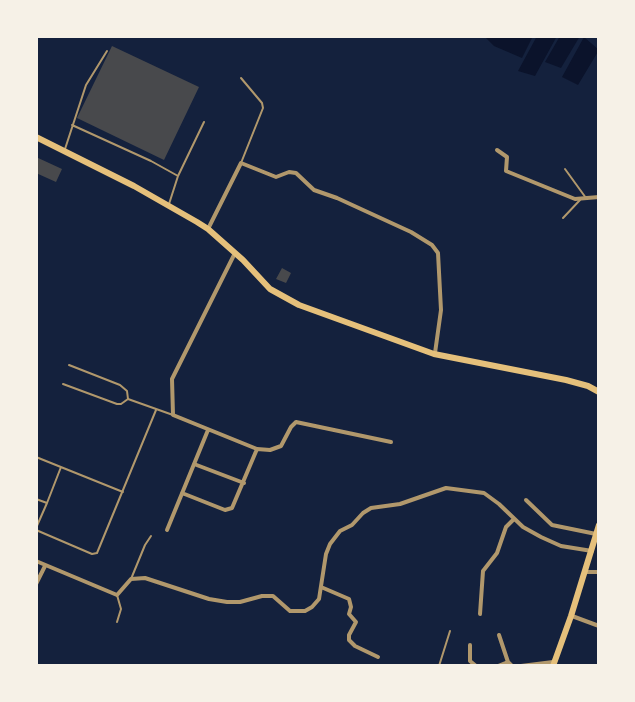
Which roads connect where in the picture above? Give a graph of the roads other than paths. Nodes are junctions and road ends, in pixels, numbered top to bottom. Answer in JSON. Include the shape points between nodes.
{"nodes":[{"id":1,"x":107,"y":51,"type":"dead end"},
{"id":2,"x":241,"y":78,"type":"dead end"},
{"id":3,"x":204,"y":122,"type":"dead end"},
{"id":4,"x":72,"y":124,"type":"junction"},
{"id":5,"x":36,"y":137,"type":"edge"},
{"id":6,"x":497,"y":150,"type":"dead end"},
{"id":7,"x":64,"y":152,"type":"junction"},
{"id":8,"x":241,"y":163,"type":"junction"},
{"id":9,"x":565,"y":169,"type":"dead end"},
{"id":10,"x":178,"y":176,"type":"junction"},
{"id":11,"x":599,"y":197,"type":"edge"},
{"id":12,"x":586,"y":198,"type":"junction"},
{"id":13,"x":580,"y":200,"type":"junction"},
{"id":14,"x":168,"y":205,"type":"junction"},
{"id":15,"x":563,"y":218,"type":"dead end"},
{"id":16,"x":208,"y":229,"type":"junction"},
{"id":17,"x":235,"y":253,"type":"junction"},
{"id":18,"x":434,"y":354,"type":"junction"},
{"id":19,"x":69,"y":365,"type":"dead end"},
{"id":20,"x":63,"y":384,"type":"dead end"},
{"id":21,"x":599,"y":392,"type":"edge"},
{"id":22,"x":128,"y":399,"type":"junction"},
{"id":23,"x":156,"y":410,"type":"junction"},
{"id":24,"x":173,"y":416,"type":"junction"},
{"id":25,"x":208,"y":430,"type":"junction"},
{"id":26,"x":391,"y":441,"type":"dead end"},
{"id":27,"x":257,"y":449,"type":"junction"},
{"id":28,"x":36,"y":457,"type":"edge"},
{"id":29,"x":194,"y":464,"type":"junction"},
{"id":30,"x":61,"y":467,"type":"junction"},
{"id":31,"x":244,"y":483,"type":"junction"},
{"id":32,"x":123,"y":492,"type":"junction"},
{"id":33,"x":182,"y":493,"type":"junction"},
{"id":34,"x":36,"y":499,"type":"edge"},
{"id":35,"x":526,"y":500,"type":"dead end"},
{"id":36,"x":47,"y":503,"type":"junction"},
{"id":37,"x":514,"y":519,"type":"junction"},
{"id":38,"x":599,"y":525,"type":"edge"},
{"id":39,"x":36,"y":529,"type":"edge"},
{"id":40,"x":167,"y":530,"type":"dead end"},
{"id":41,"x":597,"y":535,"type":"junction"},
{"id":42,"x":151,"y":536,"type":"dead end"},
{"id":43,"x":593,"y":551,"type":"junction"},
{"id":44,"x":36,"y":561,"type":"edge"},
{"id":45,"x":45,"y":566,"type":"junction"},
{"id":46,"x":586,"y":572,"type":"junction"},
{"id":47,"x":599,"y":572,"type":"edge"},
{"id":48,"x":131,"y":579,"type":"junction"},
{"id":49,"x":36,"y":584,"type":"edge"},
{"id":50,"x":321,"y":587,"type":"junction"},
{"id":51,"x":117,"y":595,"type":"junction"},
{"id":52,"x":480,"y":614,"type":"dead end"},
{"id":53,"x":571,"y":616,"type":"junction"},
{"id":54,"x":117,"y":622,"type":"dead end"},
{"id":55,"x":599,"y":626,"type":"edge"},
{"id":56,"x":450,"y":631,"type":"dead end"},
{"id":57,"x":499,"y":635,"type":"dead end"},
{"id":58,"x":470,"y":645,"type":"dead end"},
{"id":59,"x":378,"y":657,"type":"dead end"},
{"id":60,"x":510,"y":664,"type":"edge"},
{"id":61,"x":554,"y":664,"type":"edge"},
{"id":62,"x":439,"y":666,"type":"edge"},
{"id":63,"x":476,"y":666,"type":"edge"},
{"id":64,"x":498,"y":666,"type":"edge"},
{"id":65,"x":521,"y":666,"type":"edge"}],
"edges":[{"from":1,"to":4,"type":"lane","via":[[86,85]]},
{"from":2,"to":8,"type":"lane","via":[[263,108]]},
{"from":3,"to":10,"type":"lane"},
{"from":4,"to":7,"type":"lane"},
{"from":4,"to":10,"type":"lane"},
{"from":5,"to":7,"type":"main road"},
{"from":6,"to":13,"type":"street","via":[[507,157],[506,171]]},
{"from":7,"to":14,"type":"main road"},
{"from":8,"to":16,"type":"street"},
{"from":8,"to":18,"type":"street","via":[[276,177],[296,173],[314,190],[411,232],[435,248],[441,310]]},
{"from":9,"to":12,"type":"lane"},
{"from":10,"to":14,"type":"lane"},
{"from":11,"to":12,"type":"street"},
{"from":12,"to":13,"type":"street"},
{"from":13,"to":15,"type":"lane"},
{"from":14,"to":16,"type":"main road"},
{"from":16,"to":17,"type":"main road"},
{"from":17,"to":18,"type":"main road","via":[[283,297]]},
{"from":17,"to":24,"type":"street","via":[[172,379]]},
{"from":18,"to":21,"type":"main road","via":[[566,380]]},
{"from":19,"to":22,"type":"lane","via":[[120,385],[127,391]]},
{"from":20,"to":22,"type":"lane","via":[[117,404]]},
{"from":22,"to":23,"type":"lane"},
{"from":23,"to":24,"type":"lane"},
{"from":23,"to":32,"type":"lane"},
{"from":24,"to":25,"type":"street"},
{"from":25,"to":27,"type":"street"},
{"from":25,"to":29,"type":"street"},
{"from":26,"to":27,"type":"street","via":[[296,422],[281,446]]},
{"from":27,"to":31,"type":"street"},
{"from":28,"to":30,"type":"lane"},
{"from":29,"to":31,"type":"street"},
{"from":29,"to":33,"type":"street"},
{"from":30,"to":32,"type":"lane"},
{"from":30,"to":36,"type":"lane"},
{"from":31,"to":33,"type":"street","via":[[229,510]]},
{"from":32,"to":39,"type":"lane","via":[[97,553]]},
{"from":33,"to":40,"type":"street"},
{"from":34,"to":36,"type":"lane"},
{"from":35,"to":41,"type":"street","via":[[552,525]]},
{"from":36,"to":39,"type":"lane"},
{"from":37,"to":43,"type":"street","via":[[561,546]]},
{"from":37,"to":50,"type":"street","via":[[484,493],[454,488],[371,508],[334,536],[326,554]]},
{"from":37,"to":52,"type":"street","via":[[483,571]]},
{"from":38,"to":41,"type":"main road"},
{"from":41,"to":43,"type":"main road"},
{"from":42,"to":48,"type":"lane"},
{"from":43,"to":46,"type":"main road"},
{"from":44,"to":45,"type":"street"},
{"from":45,"to":49,"type":"street"},
{"from":45,"to":51,"type":"street"},
{"from":46,"to":47,"type":"street"},
{"from":46,"to":53,"type":"main road"},
{"from":48,"to":50,"type":"street","via":[[145,578],[227,602],[273,596],[286,609],[297,612],[316,604]]},
{"from":48,"to":51,"type":"street"},
{"from":50,"to":59,"type":"street","via":[[349,599],[349,614],[357,622],[349,640]]},
{"from":51,"to":54,"type":"lane","via":[[121,609]]},
{"from":53,"to":55,"type":"street"},
{"from":53,"to":61,"type":"main road"},
{"from":56,"to":62,"type":"lane"},
{"from":57,"to":60,"type":"street"},
{"from":58,"to":63,"type":"street","via":[[470,661]]},
{"from":60,"to":64,"type":"street"},
{"from":61,"to":65,"type":"street"}]}
